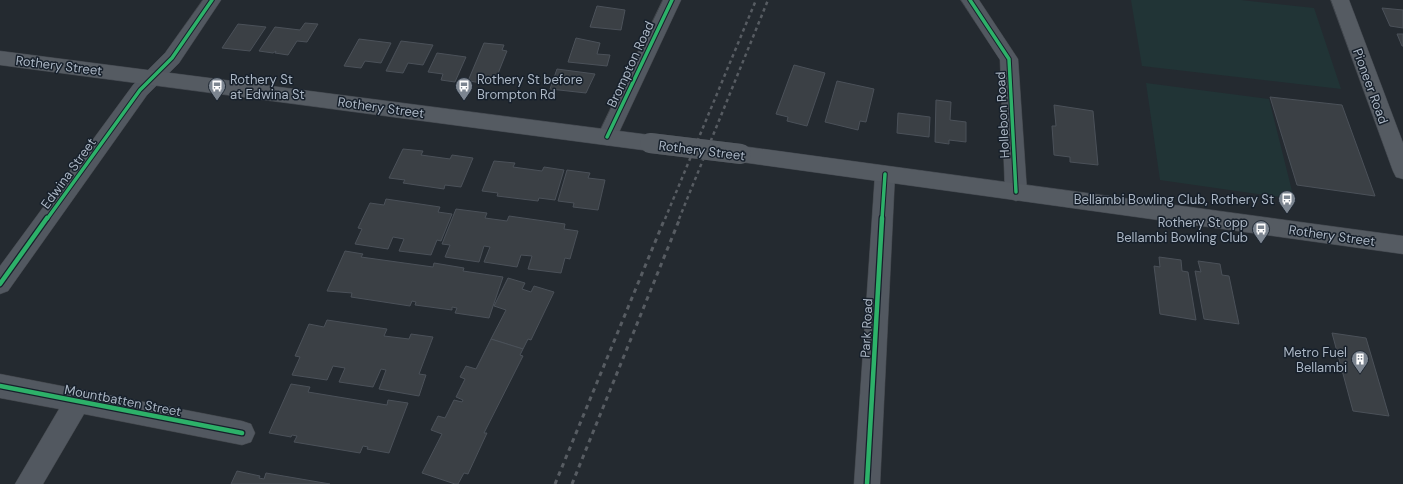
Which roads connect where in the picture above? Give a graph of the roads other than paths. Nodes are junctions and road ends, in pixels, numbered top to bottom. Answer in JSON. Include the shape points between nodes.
{"nodes":[{"id":1,"x":212,"y":0,"type":"edge"},
{"id":2,"x":672,"y":0,"type":"edge"},
{"id":3,"x":970,"y":0,"type":"edge"},
{"id":4,"x":1340,"y":0,"type":"edge"},
{"id":5,"x":0,"y":58,"type":"edge"},
{"id":6,"x":154,"y":77,"type":"junction"},
{"id":7,"x":607,"y":137,"type":"junction"},
{"id":8,"x":1403,"y":171,"type":"edge"},
{"id":9,"x":885,"y":174,"type":"junction"},
{"id":10,"x":1016,"y":192,"type":"junction"},
{"id":11,"x":1403,"y":245,"type":"edge"},
{"id":12,"x":0,"y":284,"type":"edge"},
{"id":13,"x":0,"y":386,"type":"edge"},
{"id":14,"x":78,"y":401,"type":"junction"},
{"id":15,"x":242,"y":434,"type":"dead end"},
{"id":16,"x":28,"y":484,"type":"edge"},
{"id":17,"x":867,"y":484,"type":"edge"}],
"edges":[{"from":1,"to":6,"type":"street","name":"Edwina Street","via":[[172,58]]},
{"from":2,"to":7,"type":"street","name":"Brompton Road"},
{"from":3,"to":10,"type":"street","name":"Hollebon Road","via":[[1009,59]]},
{"from":4,"to":8,"type":"main road","name":"Pioneer Road"},
{"from":5,"to":6,"type":"main road","name":"Rothery Street"},
{"from":6,"to":7,"type":"main road","name":"Rothery Street"},
{"from":6,"to":12,"type":"street","name":"Edwina Street","via":[[140,90]]},
{"from":7,"to":9,"type":"main road","name":"Rothery Street","bridge":true},
{"from":9,"to":10,"type":"main road","name":"Rothery Street"},
{"from":9,"to":17,"type":"street","name":"Park Road"},
{"from":10,"to":11,"type":"main road","name":"Rothery Street"},
{"from":13,"to":14,"type":"street","name":"Mountbatten Street"},
{"from":14,"to":15,"type":"street","name":"Mountbatten Street"},
{"from":14,"to":16,"type":"street"}]}
